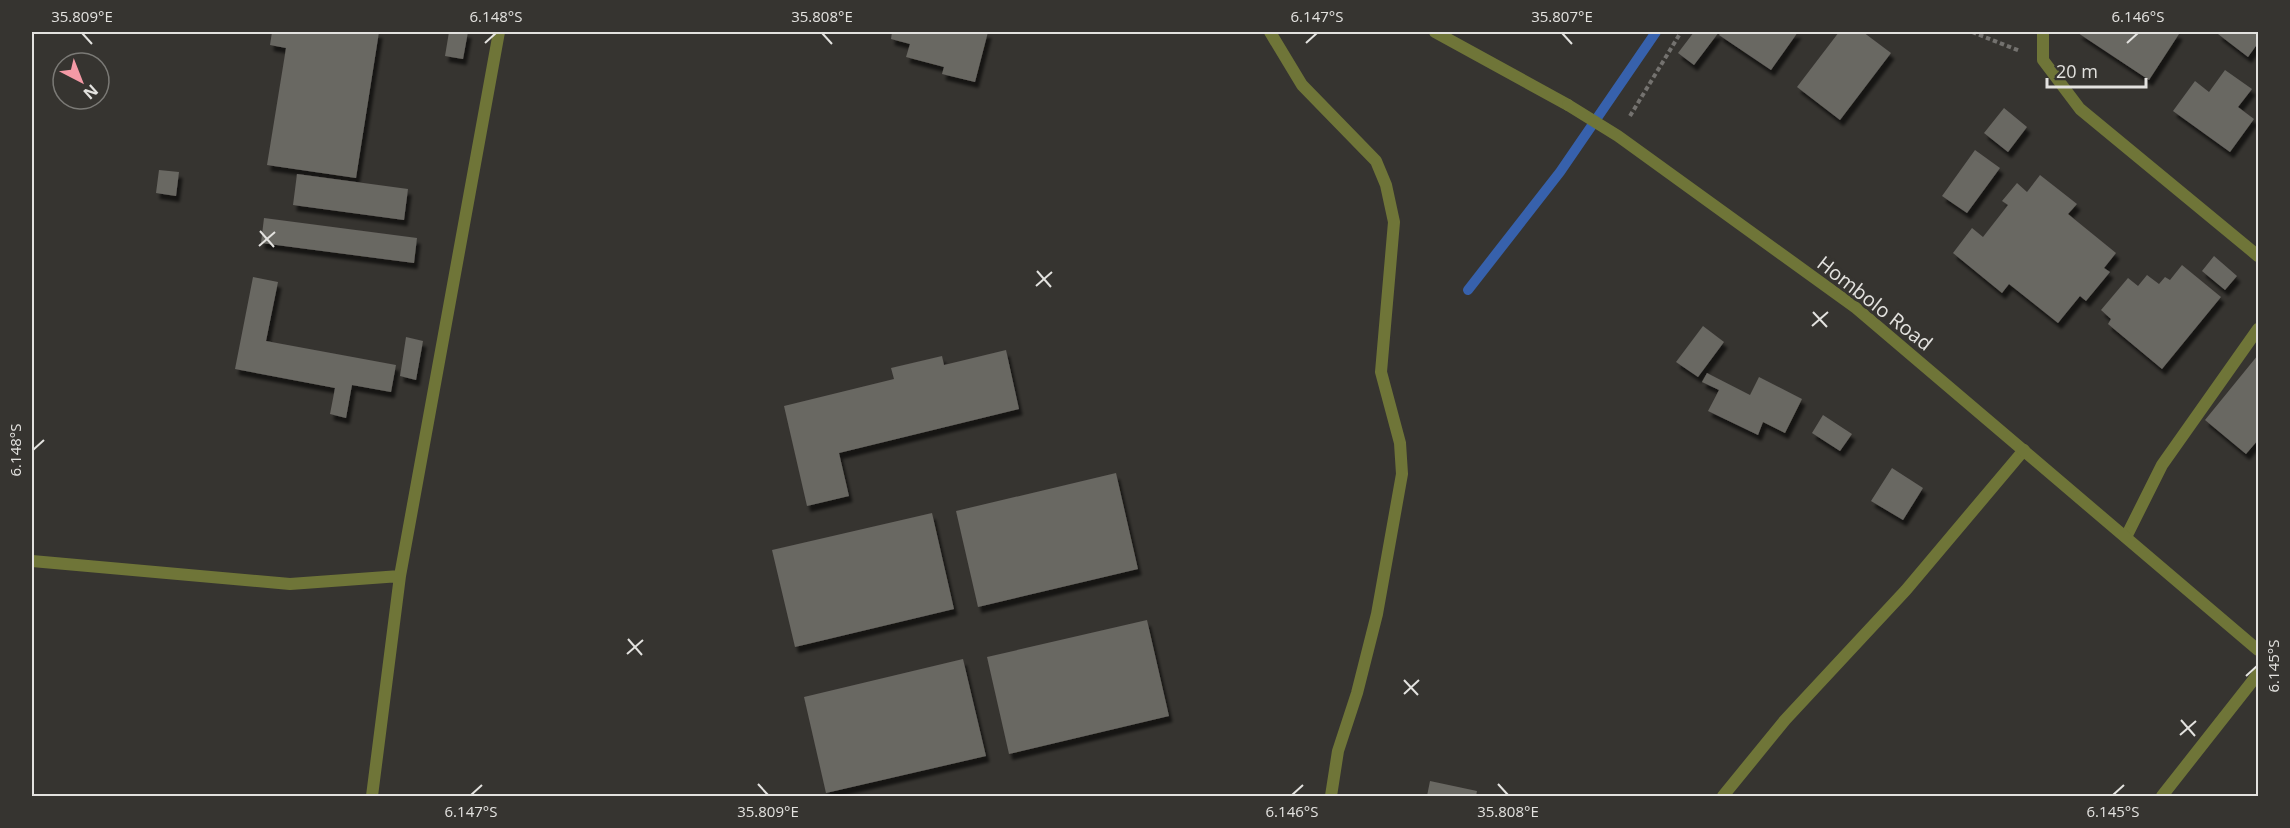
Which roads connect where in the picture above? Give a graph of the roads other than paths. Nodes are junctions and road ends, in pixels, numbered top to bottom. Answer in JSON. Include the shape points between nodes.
{"nodes":[{"id":1,"x":499,"y":32,"type":"edge"},
{"id":2,"x":1270,"y":32,"type":"edge"},
{"id":3,"x":1435,"y":32,"type":"edge"},
{"id":4,"x":2043,"y":32,"type":"edge"},
{"id":5,"x":2259,"y":256,"type":"edge"},
{"id":6,"x":2259,"y":329,"type":"edge"},
{"id":7,"x":2024,"y":450,"type":"junction"},
{"id":8,"x":2126,"y":537,"type":"junction"},
{"id":9,"x":32,"y":561,"type":"edge"},
{"id":10,"x":400,"y":576,"type":"junction"},
{"id":11,"x":2259,"y":650,"type":"edge"},
{"id":12,"x":2259,"y":674,"type":"edge"},
{"id":13,"x":372,"y":796,"type":"edge"},
{"id":14,"x":1331,"y":796,"type":"edge"},
{"id":15,"x":1723,"y":796,"type":"edge"},
{"id":16,"x":2162,"y":796,"type":"edge"}],
"edges":[{"from":1,"to":10,"type":"street"},
{"from":2,"to":14,"type":"street","via":[[1302,85],[1376,161],[1394,222],[1381,372],[1400,443],[1402,474],[1377,614],[1338,751]]},
{"from":3,"to":7,"type":"street","name":"Hombolo Road","via":[[1618,136],[1856,308]]},
{"from":4,"to":5,"type":"street","via":[[2043,60],[2080,109]]},
{"from":6,"to":8,"type":"street","via":[[2162,465]]},
{"from":7,"to":8,"type":"street","name":"Hombolo Road"},
{"from":7,"to":15,"type":"street","via":[[1906,590],[1785,720]]},
{"from":8,"to":11,"type":"street","name":"Hombolo Road"},
{"from":9,"to":10,"type":"street","via":[[290,584]]},
{"from":10,"to":13,"type":"street"},
{"from":12,"to":16,"type":"street"}]}
